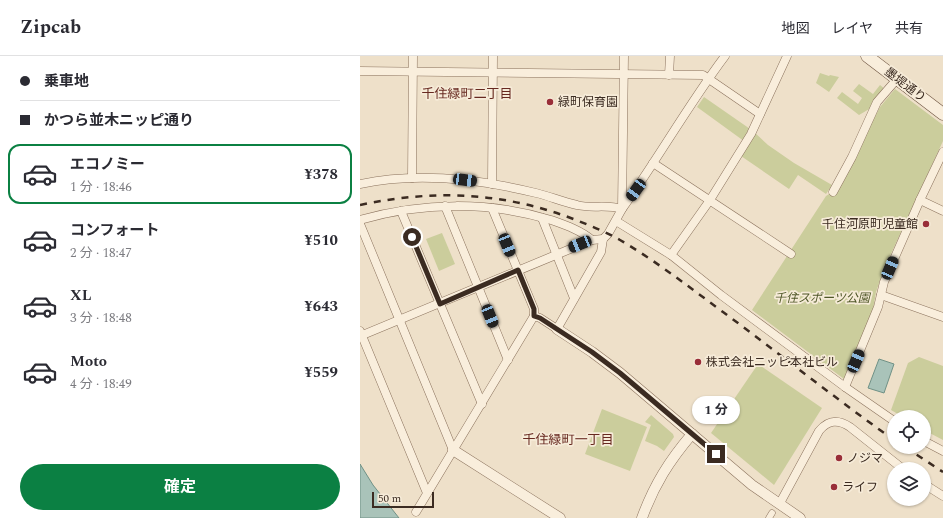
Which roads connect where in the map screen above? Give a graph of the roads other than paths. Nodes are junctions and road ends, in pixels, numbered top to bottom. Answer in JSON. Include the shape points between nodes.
{"nodes":[{"id":1,"x":413,"y":56,"type":"edge"},
{"id":2,"x":493,"y":56,"type":"edge"},
{"id":3,"x":624,"y":56,"type":"edge"},
{"id":4,"x":670,"y":56,"type":"edge"},
{"id":5,"x":725,"y":56,"type":"edge"},
{"id":6,"x":787,"y":56,"type":"edge"},
{"id":7,"x":867,"y":56,"type":"edge"},
{"id":8,"x":360,"y":71,"type":"edge"},
{"id":9,"x":413,"y":71,"type":"junction"},
{"id":10,"x":493,"y":72,"type":"junction"},
{"id":11,"x":624,"y":74,"type":"junction"},
{"id":12,"x":669,"y":75,"type":"junction"},
{"id":13,"x":708,"y":78,"type":"junction"},
{"id":14,"x":897,"y":79,"type":"junction"},
{"id":15,"x":760,"y":114,"type":"junction"},
{"id":16,"x":943,"y":114,"type":"edge"},
{"id":17,"x":943,"y":152,"type":"edge"},
{"id":18,"x":653,"y":163,"type":"junction"},
{"id":19,"x":412,"y":178,"type":"junction"},
{"id":20,"x":360,"y":184,"type":"edge"},
{"id":21,"x":492,"y":184,"type":"junction"},
{"id":22,"x":833,"y":192,"type":"dead end"},
{"id":23,"x":710,"y":200,"type":"junction"},
{"id":24,"x":920,"y":200,"type":"junction"},
{"id":25,"x":445,"y":206,"type":"junction"},
{"id":26,"x":492,"y":208,"type":"junction"},
{"id":27,"x":622,"y":209,"type":"junction"},
{"id":28,"x":401,"y":210,"type":"junction"},
{"id":29,"x":943,"y":211,"type":"edge"},
{"id":30,"x":542,"y":218,"type":"junction"},
{"id":31,"x":360,"y":220,"type":"edge"},
{"id":32,"x":616,"y":221,"type":"junction"},
{"id":33,"x":360,"y":224,"type":"edge"},
{"id":34,"x":603,"y":239,"type":"junction"},
{"id":35,"x":592,"y":240,"type":"junction"},
{"id":36,"x":556,"y":254,"type":"junction"},
{"id":37,"x":792,"y":254,"type":"dead end"},
{"id":38,"x":670,"y":255,"type":"junction"},
{"id":39,"x":518,"y":270,"type":"junction"},
{"id":40,"x":479,"y":287,"type":"junction"},
{"id":41,"x":881,"y":295,"type":"junction"},
{"id":42,"x":574,"y":298,"type":"junction"},
{"id":43,"x":440,"y":304,"type":"junction"},
{"id":44,"x":534,"y":316,"type":"junction"},
{"id":45,"x":943,"y":317,"type":"edge"},
{"id":46,"x":400,"y":320,"type":"junction"},
{"id":47,"x":557,"y":329,"type":"junction"},
{"id":48,"x":361,"y":334,"type":"edge"},
{"id":49,"x":508,"y":360,"type":"junction"},
{"id":50,"x":845,"y":388,"type":"junction"},
{"id":51,"x":482,"y":404,"type":"junction"},
{"id":52,"x":887,"y":416,"type":"edge"},
{"id":53,"x":692,"y":434,"type":"junction"},
{"id":54,"x":931,"y":445,"type":"edge"},
{"id":55,"x":453,"y":450,"type":"junction"},
{"id":56,"x":943,"y":451,"type":"edge"},
{"id":57,"x":894,"y":462,"type":"edge"},
{"id":58,"x":931,"y":488,"type":"edge"},
{"id":59,"x":427,"y":493,"type":"junction"},
{"id":60,"x":943,"y":496,"type":"edge"},
{"id":61,"x":780,"y":503,"type":"junction"},
{"id":62,"x":416,"y":512,"type":"dead end"},
{"id":63,"x":560,"y":518,"type":"edge"},
{"id":64,"x":642,"y":518,"type":"edge"},
{"id":65,"x":800,"y":518,"type":"edge"}],
"edges":[{"from":1,"to":9,"type":"street"},
{"from":2,"to":10,"type":"street"},
{"from":3,"to":11,"type":"street"},
{"from":4,"to":12,"type":"street"},
{"from":5,"to":13,"type":"street"},
{"from":6,"to":15,"type":"street"},
{"from":7,"to":14,"type":"main road","name":"墨堤通り"},
{"from":8,"to":9,"type":"street"},
{"from":9,"to":10,"type":"street"},
{"from":9,"to":19,"type":"street"},
{"from":10,"to":11,"type":"street"},
{"from":10,"to":21,"type":"street"},
{"from":11,"to":12,"type":"street"},
{"from":11,"to":27,"type":"street"},
{"from":12,"to":13,"type":"street","via":[[704,75]]},
{"from":13,"to":15,"type":"street"},
{"from":13,"to":18,"type":"street"},
{"from":14,"to":16,"type":"main road","name":"墨堤通り"},
{"from":14,"to":22,"type":"street","via":[[877,102]]},
{"from":15,"to":23,"type":"street","via":[[751,134]]},
{"from":17,"to":24,"type":"street"},
{"from":18,"to":23,"type":"street"},
{"from":18,"to":27,"type":"street"},
{"from":19,"to":20,"type":"street"},
{"from":19,"to":21,"type":"street","via":[[452,178]]},
{"from":21,"to":27,"type":"street","via":[[536,193],[579,206]]},
{"from":23,"to":37,"type":"street"},
{"from":23,"to":38,"type":"street"},
{"from":24,"to":29,"type":"street"},
{"from":24,"to":41,"type":"street","via":[[884,282]]},
{"from":25,"to":26,"type":"street"},
{"from":25,"to":28,"type":"street"},
{"from":25,"to":40,"type":"street"},
{"from":26,"to":30,"type":"street"},
{"from":26,"to":39,"type":"street"},
{"from":27,"to":32,"type":"street"},
{"from":28,"to":31,"type":"street"},
{"from":28,"to":43,"type":"street"},
{"from":30,"to":35,"type":"street","via":[[584,233]]},
{"from":30,"to":36,"type":"street"},
{"from":32,"to":34,"type":"street"},
{"from":32,"to":38,"type":"street"},
{"from":33,"to":46,"type":"street"},
{"from":34,"to":35,"type":"street"},
{"from":34,"to":42,"type":"street","via":[[601,252]]},
{"from":35,"to":36,"type":"street"},
{"from":36,"to":39,"type":"street"},
{"from":36,"to":42,"type":"street"},
{"from":38,"to":50,"type":"street"},
{"from":39,"to":40,"type":"street"},
{"from":39,"to":44,"type":"street","via":[[534,309]]},
{"from":40,"to":43,"type":"street"},
{"from":40,"to":49,"type":"street"},
{"from":41,"to":45,"type":"street"},
{"from":41,"to":50,"type":"street"},
{"from":42,"to":47,"type":"street"},
{"from":43,"to":46,"type":"street"},
{"from":43,"to":51,"type":"street"},
{"from":44,"to":47,"type":"street"},
{"from":44,"to":49,"type":"street"},
{"from":46,"to":48,"type":"street"},
{"from":46,"to":55,"type":"street"},
{"from":47,"to":53,"type":"street","via":[[620,373]]},
{"from":48,"to":59,"type":"street"},
{"from":49,"to":51,"type":"street"},
{"from":50,"to":52,"type":"street"},
{"from":51,"to":55,"type":"street"},
{"from":53,"to":61,"type":"street","via":[[752,485]]},
{"from":53,"to":64,"type":"street","via":[[663,473]]},
{"from":54,"to":56,"type":"street"},
{"from":55,"to":59,"type":"street"},
{"from":55,"to":63,"type":"street"},
{"from":57,"to":61,"type":"street","via":[[844,423],[831,422],[819,431]]},
{"from":58,"to":60,"type":"street"},
{"from":59,"to":62,"type":"street"},
{"from":61,"to":65,"type":"street"}]}
